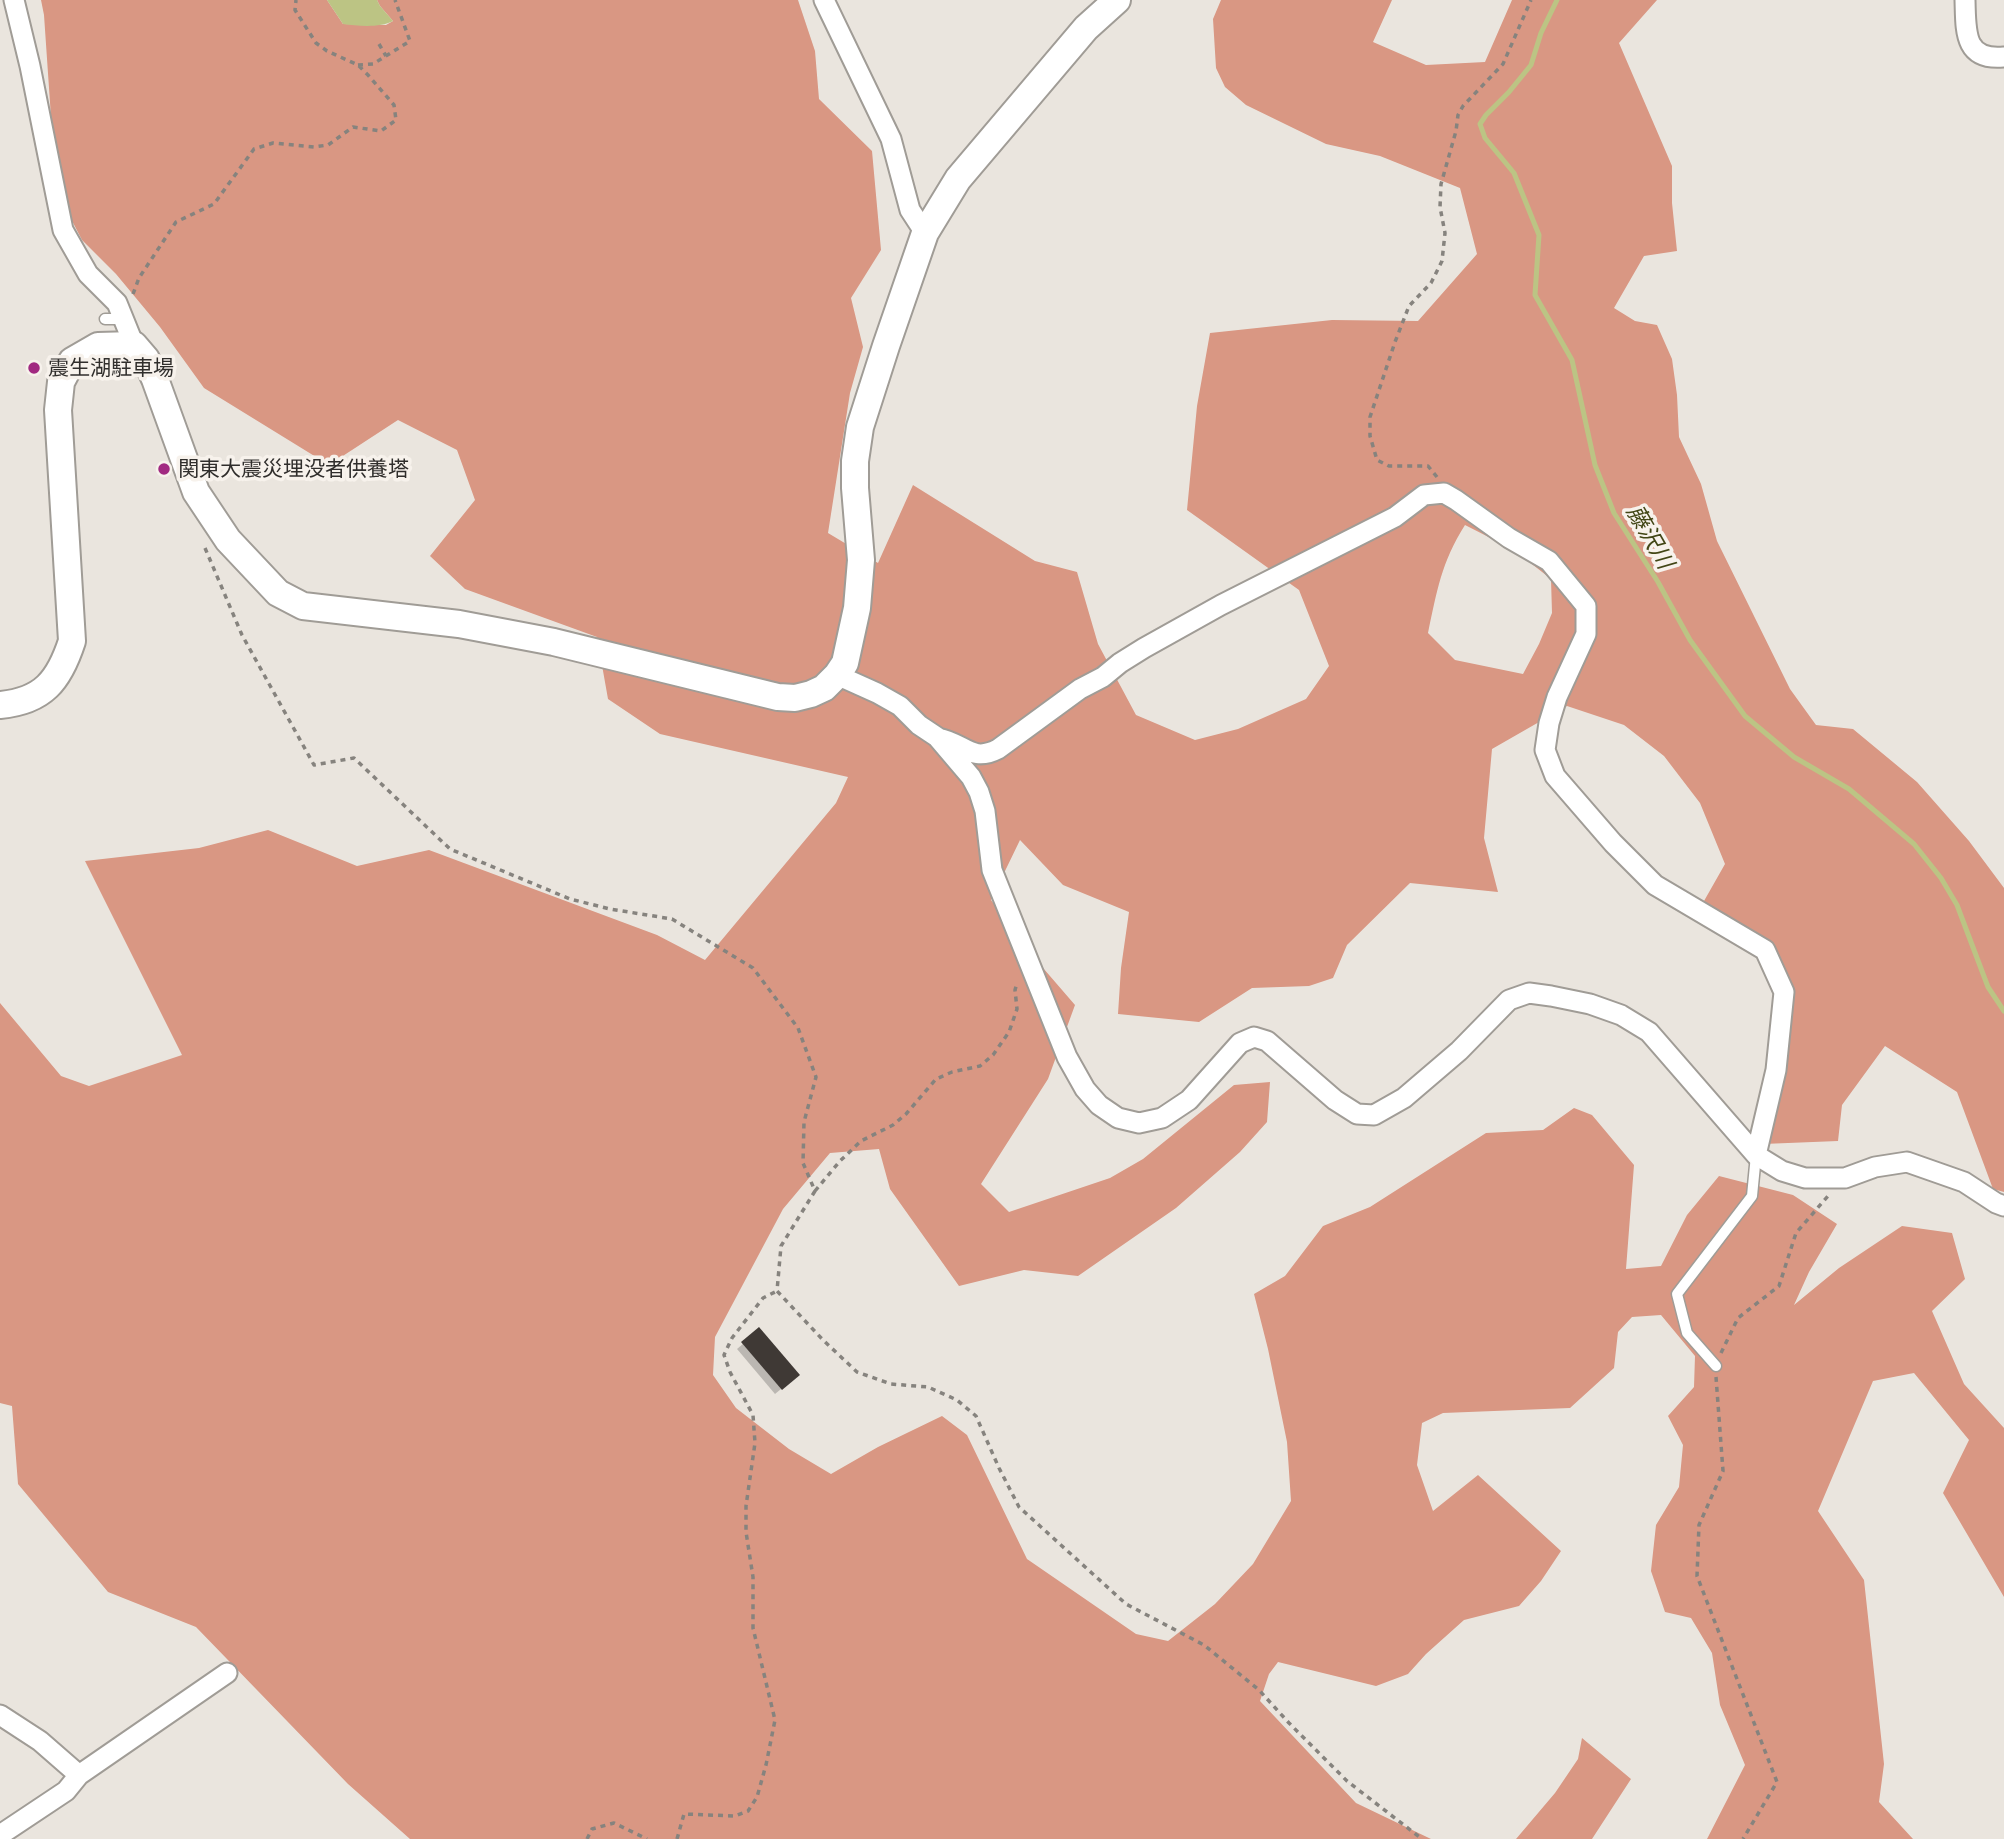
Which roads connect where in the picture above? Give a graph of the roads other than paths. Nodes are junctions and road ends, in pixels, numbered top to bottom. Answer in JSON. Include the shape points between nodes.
{"nodes":[{"id":1,"x":14,"y":0,"type":"edge"},
{"id":2,"x":824,"y":0,"type":"edge"},
{"id":3,"x":1117,"y":0,"type":"edge"},
{"id":4,"x":1965,"y":0,"type":"edge"},
{"id":5,"x":2004,"y":57,"type":"edge"},
{"id":6,"x":925,"y":233,"type":"junction"},
{"id":7,"x":134,"y":345,"type":"junction"},
{"id":8,"x":837,"y":675,"type":"junction"},
{"id":9,"x":0,"y":705,"type":"edge"},
{"id":10,"x":937,"y":737,"type":"junction"},
{"id":11,"x":1756,"y":1155,"type":"junction"},
{"id":12,"x":2004,"y":1206,"type":"edge"},
{"id":13,"x":1716,"y":1366,"type":"road end"},
{"id":14,"x":227,"y":1673,"type":"dead end"},
{"id":15,"x":0,"y":1715,"type":"edge"},
{"id":16,"x":79,"y":1774,"type":"junction"},
{"id":17,"x":0,"y":1835,"type":"edge"}],
"edges":[{"from":1,"to":7,"type":"street","via":[[63,230]]},
{"from":2,"to":6,"type":"street","via":[[891,139],[910,210]]},
{"from":3,"to":6,"type":"street","via":[[1086,28],[958,179]]},
{"from":4,"to":5,"type":"street","via":[[1966,32],[1972,48],[1984,57]]},
{"from":6,"to":8,"type":"street","via":[[860,427],[855,461],[861,560],[857,608],[845,663]]},
{"from":7,"to":8,"type":"street","via":[[155,379],[196,492],[228,540],[278,593],[303,606],[459,624],[554,642],[778,697],[811,694]]},
{"from":7,"to":9,"type":"street","via":[[98,346],[72,361],[61,382],[58,410],[72,641],[53,681],[38,694]]},
{"from":8,"to":10,"type":"street","via":[[900,706]]},
{"from":10,"to":11,"type":"street","via":[[979,793],[992,870],[1067,1057],[1085,1089],[1118,1118],[1139,1123],[1162,1118],[1189,1100],[1240,1043],[1254,1037],[1267,1041],[1335,1100],[1357,1114],[1374,1115],[1404,1098],[1509,1000],[1529,993],[1590,1004],[1649,1032]]},
{"from":10,"to":11,"type":"street","via":[[952,740],[976,755],[987,755],[1080,688],[1221,605],[1395,517],[1424,495],[1444,494],[1456,500],[1549,561],[1586,606],[1586,635],[1549,723],[1545,750],[1555,776],[1655,885],[1765,950],[1784,992],[1776,1070]]},
{"from":11,"to":12,"type":"street","via":[[1805,1178],[1844,1178],[1907,1162],[1964,1182]]},
{"from":11,"to":13,"type":"lane","via":[[1752,1196],[1676,1294],[1687,1333]]},
{"from":14,"to":16,"type":"street"},
{"from":15,"to":16,"type":"street"},
{"from":16,"to":17,"type":"street","via":[[66,1791]]}]}
